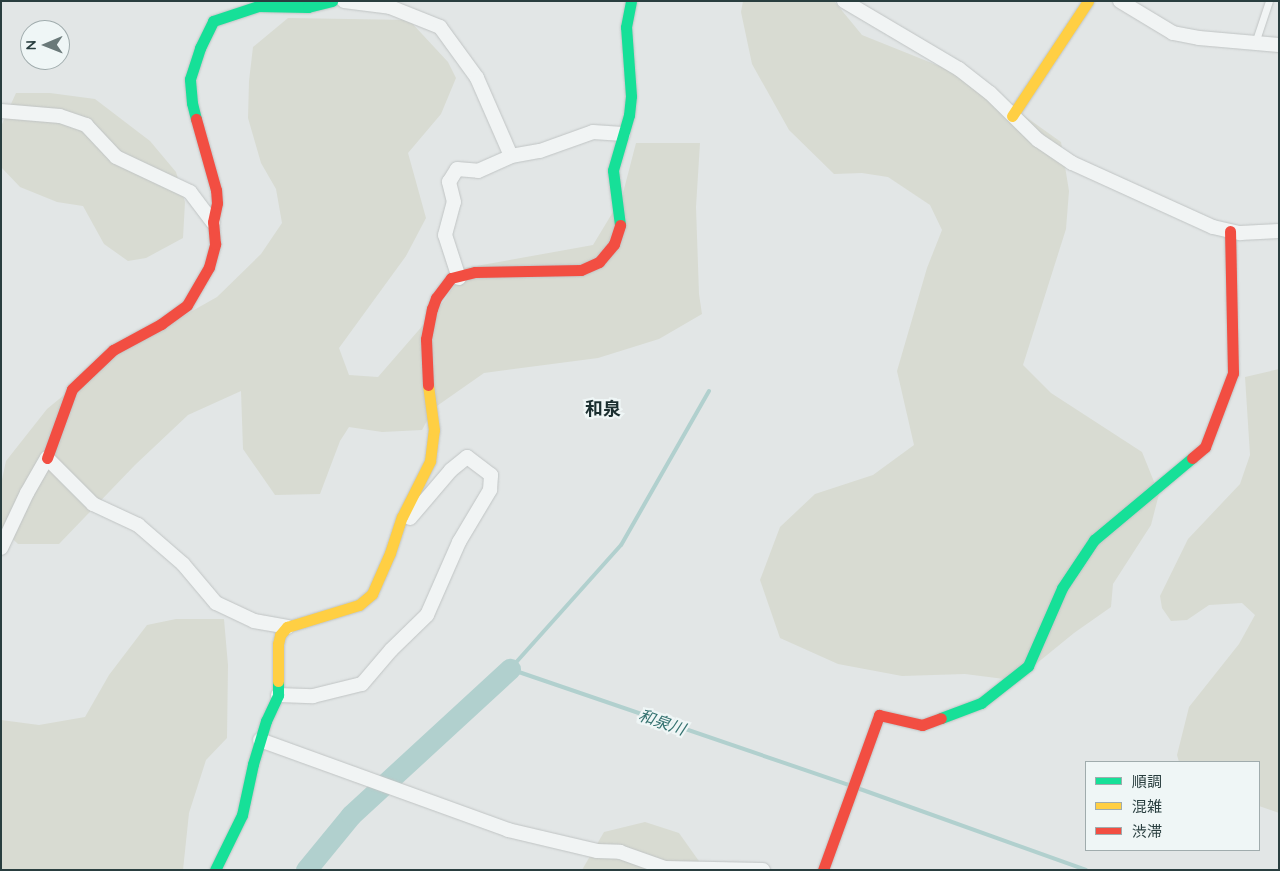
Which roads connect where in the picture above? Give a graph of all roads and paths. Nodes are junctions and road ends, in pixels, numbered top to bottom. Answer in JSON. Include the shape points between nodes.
{"nodes":[{"id":1,"x":332,"y":1,"type":"edge"},
{"id":2,"x":344,"y":1,"type":"edge"},
{"id":3,"x":631,"y":1,"type":"edge"},
{"id":4,"x":844,"y":1,"type":"edge"},
{"id":5,"x":1088,"y":1,"type":"edge"},
{"id":6,"x":1120,"y":1,"type":"edge"},
{"id":7,"x":1269,"y":1,"type":"edge"},
{"id":8,"x":1255,"y":43,"type":"junction"},
{"id":9,"x":1279,"y":45,"type":"edge"},
{"id":10,"x":1,"y":112,"type":"edge"},
{"id":11,"x":1012,"y":116,"type":"junction"},
{"id":12,"x":623,"y":134,"type":"junction"},
{"id":13,"x":511,"y":156,"type":"junction"},
{"id":14,"x":213,"y":222,"type":"junction"},
{"id":15,"x":1230,"y":231,"type":"junction"},
{"id":16,"x":1279,"y":231,"type":"edge"},
{"id":17,"x":459,"y":276,"type":"junction"},
{"id":18,"x":47,"y":458,"type":"junction"},
{"id":19,"x":410,"y":518,"type":"dead end"},
{"id":20,"x":1,"y":548,"type":"edge"},
{"id":21,"x":287,"y":627,"type":"junction"},
{"id":22,"x":278,"y":695,"type":"junction"},
{"id":23,"x":260,"y":740,"type":"junction"},
{"id":24,"x":215,"y":870,"type":"edge"},
{"id":25,"x":763,"y":870,"type":"edge"},
{"id":26,"x":823,"y":870,"type":"edge"}],
"edges":[{"from":1,"to":14,"type":"street","via":[[308,7],[258,6],[212,21],[190,79],[192,103],[216,190]]},
{"from":2,"to":13,"type":"street","via":[[390,7],[440,27],[477,78]]},
{"from":3,"to":12,"type":"street","via":[[626,27],[631,96]]},
{"from":4,"to":11,"type":"street","via":[[959,69],[990,93]]},
{"from":5,"to":11,"type":"street"},
{"from":6,"to":8,"type":"street","via":[[1173,33]]},
{"from":7,"to":8,"type":"lane"},
{"from":8,"to":9,"type":"street"},
{"from":10,"to":14,"type":"street","via":[[60,116],[86,125],[116,157],[190,192]]},
{"from":11,"to":15,"type":"street","via":[[1038,140],[1084,169],[1213,227]]},
{"from":12,"to":13,"type":"street","via":[[593,132],[540,151]]},
{"from":12,"to":17,"type":"street","via":[[613,170],[620,225],[614,244],[599,262],[581,270],[475,272]]},
{"from":13,"to":17,"type":"street","via":[[478,171],[457,169],[449,182],[454,202],[445,235]]},
{"from":14,"to":18,"type":"street","via":[[215,244],[210,267],[188,305],[114,350],[72,389]]},
{"from":15,"to":16,"type":"street"},
{"from":15,"to":26,"type":"street","via":[[1233,373],[1205,447],[1094,540],[1062,588],[1028,666],[982,703],[922,725],[879,715]]},
{"from":17,"to":21,"type":"street","via":[[451,278],[436,298],[427,333],[428,384],[434,430],[430,461],[402,517],[378,586],[359,605]]},
{"from":18,"to":20,"type":"street","via":[[26,493]]},
{"from":18,"to":21,"type":"street","via":[[93,504],[138,526],[176,558],[216,603],[254,621]]},
{"from":19,"to":22,"type":"street","via":[[451,470],[467,457],[491,475],[490,490],[458,542],[427,615],[362,684],[313,696]]},
{"from":21,"to":22,"type":"street","via":[[278,644]]},
{"from":22,"to":23,"type":"street"},
{"from":23,"to":24,"type":"street","via":[[242,815]]},
{"from":23,"to":25,"type":"street","via":[[508,830],[597,852],[620,852],[665,868]]}]}
